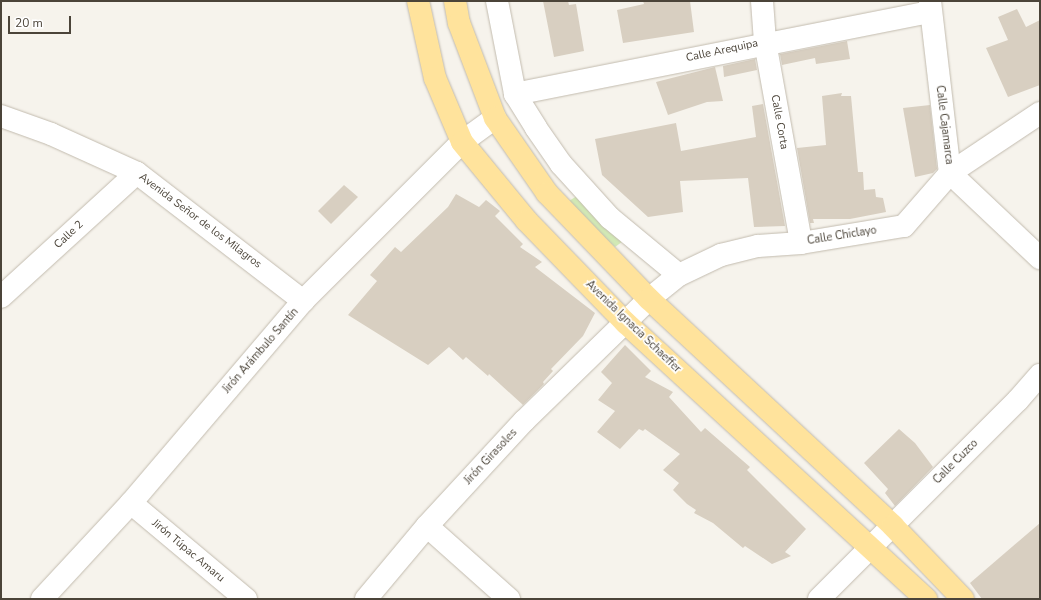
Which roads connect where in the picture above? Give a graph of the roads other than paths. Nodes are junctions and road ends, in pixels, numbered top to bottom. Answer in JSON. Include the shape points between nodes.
{"nodes":[{"id":1,"x":418,"y":1,"type":"edge"},
{"id":2,"x":455,"y":1,"type":"edge"},
{"id":3,"x":497,"y":1,"type":"edge"},
{"id":4,"x":762,"y":1,"type":"edge"},
{"id":5,"x":930,"y":6,"type":"edge"},
{"id":6,"x":765,"y":42,"type":"junction"},
{"id":7,"x":515,"y":94,"type":"junction"},
{"id":8,"x":1040,"y":113,"type":"edge"},
{"id":9,"x":527,"y":114,"type":"junction"},
{"id":10,"x":1,"y":116,"type":"edge"},
{"id":11,"x":498,"y":123,"type":"junction"},
{"id":12,"x":462,"y":142,"type":"junction"},
{"id":13,"x":137,"y":173,"type":"junction"},
{"id":14,"x":950,"y":173,"type":"junction"},
{"id":15,"x":801,"y":243,"type":"junction"},
{"id":16,"x":1040,"y":258,"type":"edge"},
{"id":17,"x":679,"y":275,"type":"junction"},
{"id":18,"x":1,"y":297,"type":"edge"},
{"id":19,"x":649,"y":299,"type":"junction"},
{"id":20,"x":304,"y":301,"type":"junction"},
{"id":21,"x":626,"y":323,"type":"junction"},
{"id":22,"x":1040,"y":375,"type":"edge"},
{"id":23,"x":130,"y":503,"type":"junction"},
{"id":24,"x":427,"y":526,"type":"junction"},
{"id":25,"x":893,"y":526,"type":"junction"},
{"id":26,"x":869,"y":547,"type":"junction"},
{"id":27,"x":42,"y":599,"type":"edge"},
{"id":28,"x":246,"y":599,"type":"edge"},
{"id":29,"x":366,"y":599,"type":"edge"},
{"id":30,"x":509,"y":599,"type":"edge"},
{"id":31,"x":819,"y":599,"type":"edge"},
{"id":32,"x":926,"y":599,"type":"edge"},
{"id":33,"x":963,"y":599,"type":"edge"}],
"edges":[{"from":1,"to":12,"type":"main road","name":"Avenida Ignacia Schaeffer","via":[[435,78]]},
{"from":2,"to":11,"type":"main road","via":[[459,23]]},
{"from":3,"to":7,"type":"street"},
{"from":4,"to":6,"type":"street","name":"Calle Corta"},
{"from":5,"to":6,"type":"street","name":"Calle Arequipa"},
{"from":5,"to":14,"type":"street","name":"Calle Cajamarca"},
{"from":6,"to":7,"type":"street","name":"Calle Arequipa"},
{"from":6,"to":15,"type":"street","name":"Calle Corta"},
{"from":7,"to":9,"type":"street"},
{"from":8,"to":14,"type":"street","name":"Calle Chiclayo"},
{"from":9,"to":11,"type":"street","name":"Jirón Arámbulo Santín"},
{"from":9,"to":17,"type":"street","via":[[561,164],[610,218]]},
{"from":10,"to":13,"type":"street","name":"Avenida Señor de los Milagros","via":[[51,134]]},
{"from":11,"to":12,"type":"street","name":"Jirón Arámbulo Santín"},
{"from":11,"to":19,"type":"main road","via":[[547,193]]},
{"from":12,"to":20,"type":"street","name":"Jirón Arámbulo Santín"},
{"from":12,"to":21,"type":"main road","name":"Avenida Ignacia Schaeffer","via":[[527,222]]},
{"from":13,"to":18,"type":"street","name":"Calle 2"},
{"from":13,"to":20,"type":"street","name":"Avenida Señor de los Milagros"},
{"from":14,"to":15,"type":"street","name":"Calle Chiclayo","via":[[904,226]]},
{"from":14,"to":16,"type":"street","name":"Calle Cajamarca"},
{"from":15,"to":17,"type":"street","name":"Calle Chiclayo","via":[[758,246],[721,254]]},
{"from":17,"to":19,"type":"street","name":"Calle Chiclayo"},
{"from":19,"to":21,"type":"street","name":"Calle Chiclayo"},
{"from":19,"to":25,"type":"main road"},
{"from":20,"to":23,"type":"street","name":"Jirón Arámbulo Santín"},
{"from":21,"to":24,"type":"street","name":"Jirón Girasoles","via":[[524,422]]},
{"from":21,"to":26,"type":"main road","name":"Avenida Ignacia Schaeffer"},
{"from":22,"to":25,"type":"street","name":"Calle Cuzco"},
{"from":23,"to":27,"type":"street","name":"Jirón Arámbulo Santín"},
{"from":23,"to":28,"type":"street","name":"Jirón Túpac Amaru"},
{"from":24,"to":29,"type":"street","name":"Jirón Girasoles"},
{"from":24,"to":30,"type":"street"},
{"from":25,"to":26,"type":"street","name":"Calle Cuzco"},
{"from":25,"to":33,"type":"main road"},
{"from":26,"to":31,"type":"street","name":"Calle Cuzco"},
{"from":26,"to":32,"type":"main road","name":"Avenida Ignacia Schaeffer"}]}
